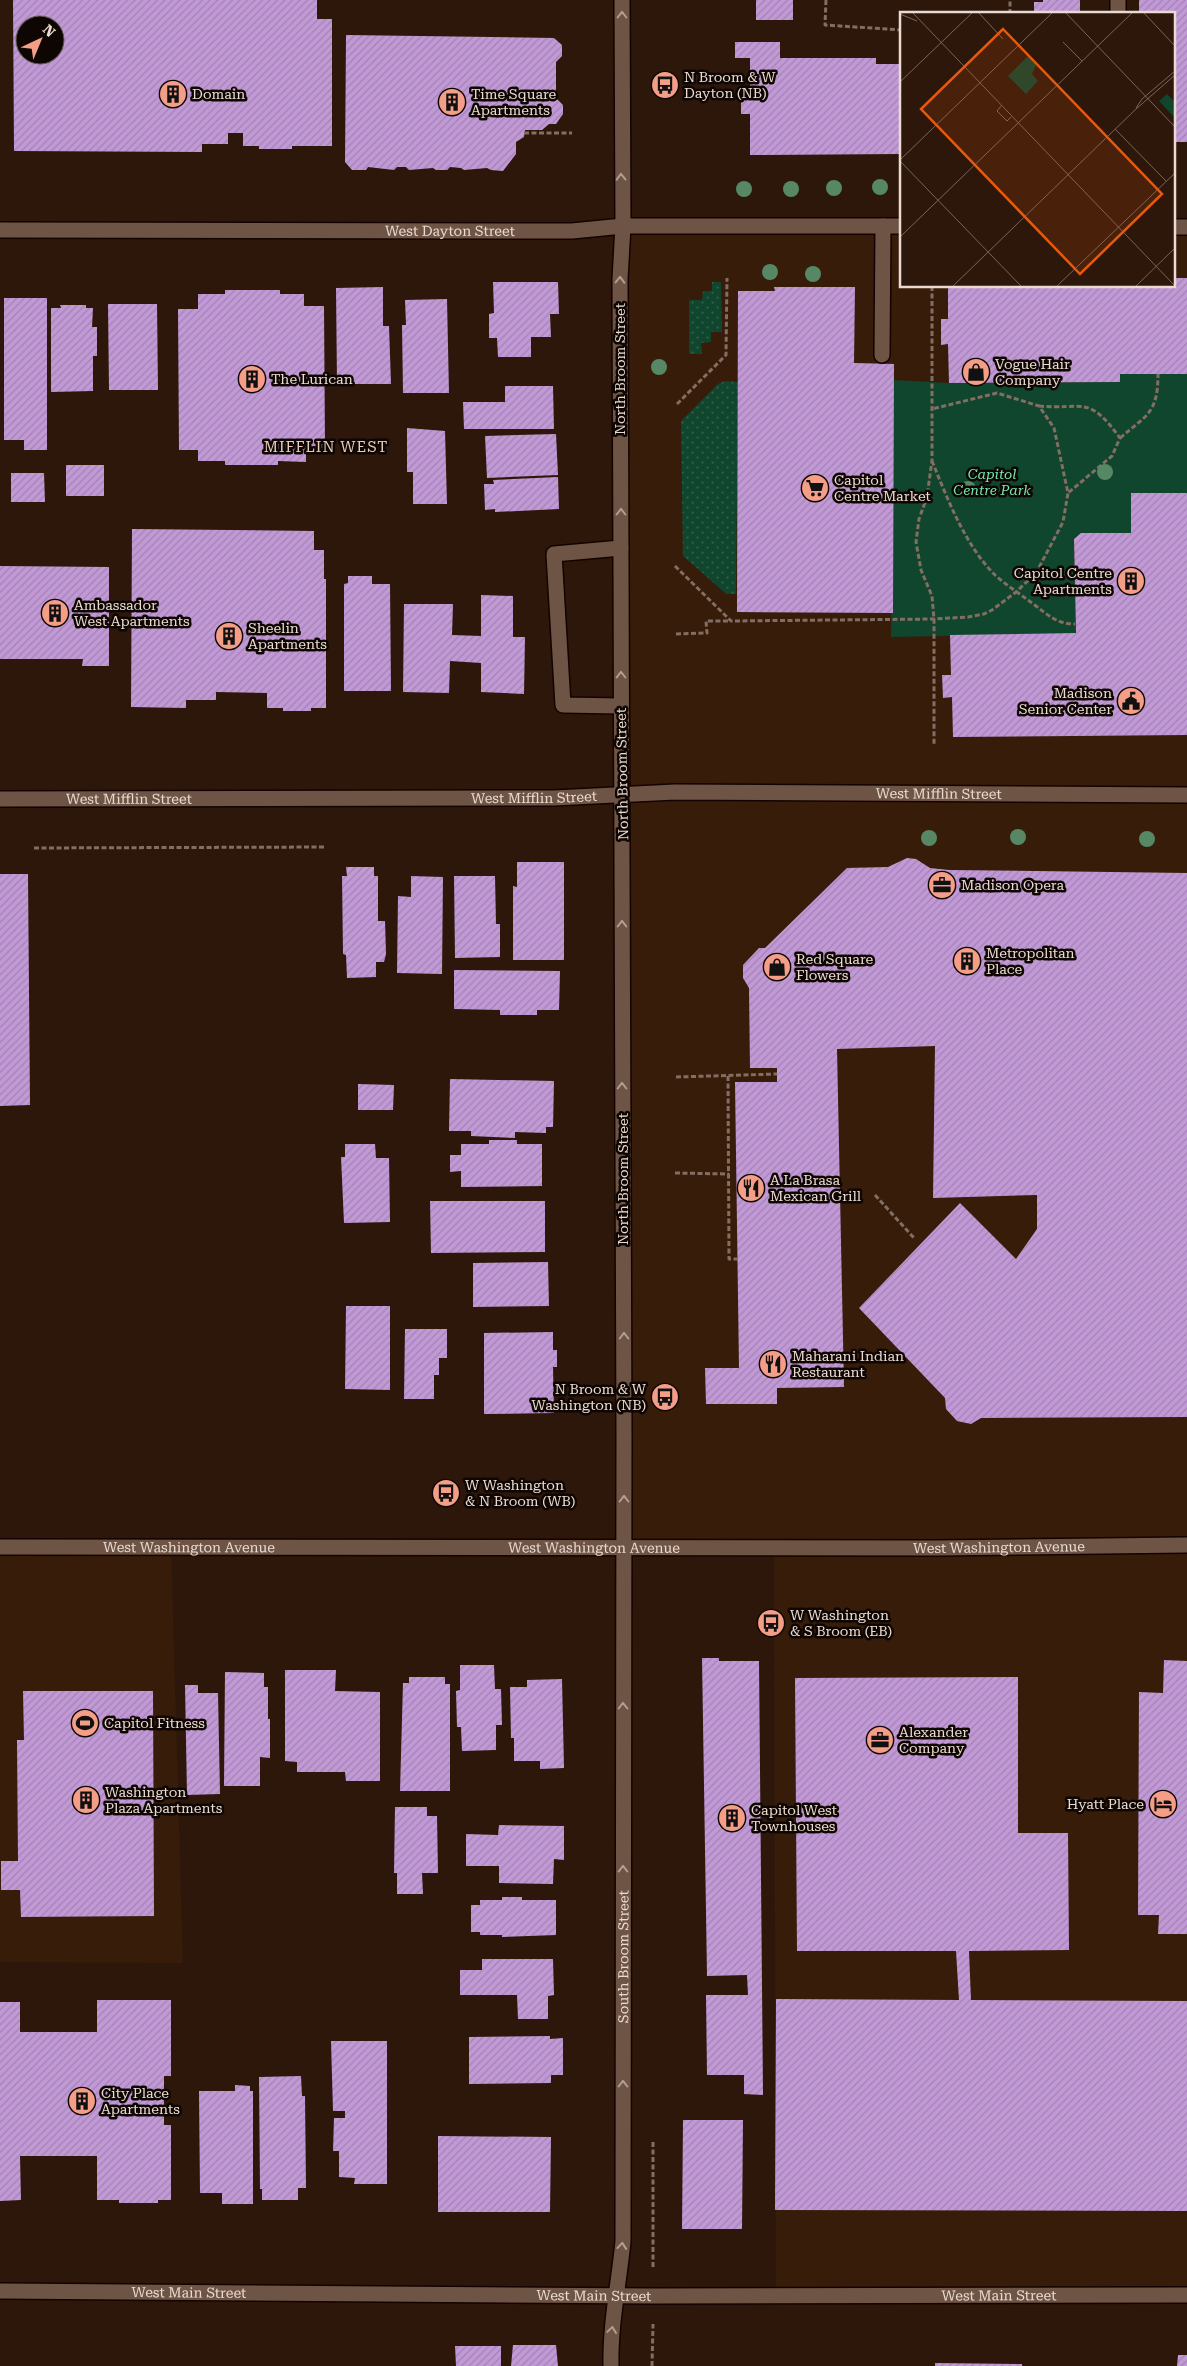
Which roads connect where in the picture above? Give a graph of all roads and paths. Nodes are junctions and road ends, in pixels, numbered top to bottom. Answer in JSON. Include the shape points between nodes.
{"nodes":[{"id":1,"x":622,"y":0,"type":"edge"},
{"id":2,"x":826,"y":0,"type":"edge"},
{"id":3,"x":900,"y":30,"type":"edge"},
{"id":4,"x":524,"y":133,"type":"dead end"},
{"id":5,"x":572,"y":133,"type":"dead end"},
{"id":6,"x":622,"y":226,"type":"junction"},
{"id":7,"x":883,"y":226,"type":"junction"},
{"id":8,"x":900,"y":226,"type":"edge"},
{"id":9,"x":1174,"y":227,"type":"edge"},
{"id":10,"x":1187,"y":227,"type":"edge"},
{"id":11,"x":0,"y":230,"type":"edge"},
{"id":12,"x":726,"y":278,"type":"dead end"},
{"id":13,"x":932,"y":288,"type":"edge"},
{"id":14,"x":882,"y":355,"type":"dead end"},
{"id":15,"x":1158,"y":374,"type":"dead end"},
{"id":16,"x":677,"y":404,"type":"dead end"},
{"id":17,"x":1039,"y":406,"type":"junction"},
{"id":18,"x":932,"y":409,"type":"junction"},
{"id":19,"x":1120,"y":438,"type":"junction"},
{"id":20,"x":932,"y":460,"type":"junction"},
{"id":21,"x":1068,"y":493,"type":"junction"},
{"id":22,"x":621,"y":548,"type":"junction"},
{"id":23,"x":675,"y":566,"type":"dead end"},
{"id":24,"x":1016,"y":592,"type":"junction"},
{"id":25,"x":872,"y":613,"type":"dead end"},
{"id":26,"x":872,"y":618,"type":"junction"},
{"id":27,"x":934,"y":619,"type":"junction"},
{"id":28,"x":731,"y":621,"type":"junction"},
{"id":29,"x":1075,"y":624,"type":"dead end"},
{"id":30,"x":676,"y":634,"type":"dead end"},
{"id":31,"x":621,"y":706,"type":"junction"},
{"id":32,"x":934,"y":746,"type":"dead end"},
{"id":33,"x":623,"y":793,"type":"junction"},
{"id":34,"x":1187,"y":795,"type":"edge"},
{"id":35,"x":0,"y":799,"type":"edge"},
{"id":36,"x":326,"y":847,"type":"dead end"},
{"id":37,"x":34,"y":848,"type":"dead end"},
{"id":38,"x":777,"y":1074,"type":"dead end"},
{"id":39,"x":728,"y":1076,"type":"junction"},
{"id":40,"x":676,"y":1077,"type":"dead end"},
{"id":41,"x":676,"y":1173,"type":"dead end"},
{"id":42,"x":728,"y":1174,"type":"junction"},
{"id":43,"x":876,"y":1195,"type":"dead end"},
{"id":44,"x":914,"y":1238,"type":"dead end"},
{"id":45,"x":738,"y":1259,"type":"dead end"},
{"id":46,"x":1187,"y":1544,"type":"edge"},
{"id":47,"x":0,"y":1547,"type":"edge"},
{"id":48,"x":623,"y":1548,"type":"junction"},
{"id":49,"x":0,"y":2291,"type":"edge"},
{"id":50,"x":618,"y":2295,"type":"junction"},
{"id":51,"x":1187,"y":2295,"type":"edge"},
{"id":52,"x":653,"y":2296,"type":"junction"},
{"id":53,"x":611,"y":2366,"type":"edge"},
{"id":54,"x":652,"y":2366,"type":"edge"}],
"edges":[{"from":6,"to":1,"type":"street","name":"North Broom Street","one_way":true},
{"from":2,"to":3,"type":"path","via":[[826,25]]},
{"from":4,"to":5,"type":"path"},
{"from":6,"to":7,"type":"street","name":"West Dayton Street"},
{"from":6,"to":11,"type":"street","name":"West Dayton Street","via":[[572,231]]},
{"from":22,"to":6,"type":"street","name":"North Broom Street","one_way":true},
{"from":7,"to":8,"type":"street","name":"West Dayton Street"},
{"from":7,"to":14,"type":"street"},
{"from":9,"to":10,"type":"street"},
{"from":12,"to":16,"type":"path","via":[[726,355]]},
{"from":13,"to":18,"type":"path"},
{"from":15,"to":19,"type":"path","via":[[1156,402],[1150,413]]},
{"from":17,"to":18,"type":"path","via":[[997,393]]},
{"from":17,"to":19,"type":"path","via":[[1075,405],[1094,409]]},
{"from":17,"to":21,"type":"path","via":[[1054,428]]},
{"from":18,"to":20,"type":"path"},
{"from":19,"to":21,"type":"path","via":[[1112,456]]},
{"from":20,"to":24,"type":"path","via":[[949,503],[974,548],[995,574]]},
{"from":20,"to":27,"type":"path","via":[[916,542],[932,596]]},
{"from":21,"to":24,"type":"path","via":[[1063,522],[1050,548],[1036,573]]},
{"from":31,"to":22,"type":"street","name":"North Broom Street","one_way":true},
{"from":22,"to":31,"type":"street","via":[[554,554],[563,705]]},
{"from":23,"to":28,"type":"path"},
{"from":24,"to":27,"type":"path","via":[[984,614]]},
{"from":24,"to":29,"type":"path","via":[[1051,619]]},
{"from":25,"to":26,"type":"path"},
{"from":26,"to":27,"type":"path"},
{"from":26,"to":28,"type":"path"},
{"from":27,"to":32,"type":"path"},
{"from":28,"to":30,"type":"path","via":[[706,621],[706,633]]},
{"from":31,"to":33,"type":"street","name":"North Broom Street"},
{"from":33,"to":34,"type":"street","name":"West Mifflin Street"},
{"from":33,"to":35,"type":"street","name":"West Mifflin Street","via":[[514,798]]},
{"from":48,"to":33,"type":"street","name":"North Broom Street","one_way":true},
{"from":36,"to":37,"type":"path"},
{"from":38,"to":39,"type":"path"},
{"from":39,"to":40,"type":"path"},
{"from":39,"to":42,"type":"path"},
{"from":41,"to":42,"type":"path"},
{"from":42,"to":45,"type":"path","via":[[729,1259]]},
{"from":43,"to":44,"type":"path"},
{"from":46,"to":48,"type":"street","name":"West Washington Avenue"},
{"from":47,"to":48,"type":"street","name":"West Washington Avenue"},
{"from":50,"to":48,"type":"street","name":"South Broom Street","one_way":true,"via":[[623,2241]]},
{"from":49,"to":50,"type":"street","name":"West Main Street"},
{"from":50,"to":52,"type":"street","name":"West Main Street"},
{"from":53,"to":50,"type":"street","name":"South Broom Street","one_way":true,"via":[[610,2336]]},
{"from":51,"to":52,"type":"street","name":"West Main Street"},
{"from":52,"to":54,"type":"path"}]}
